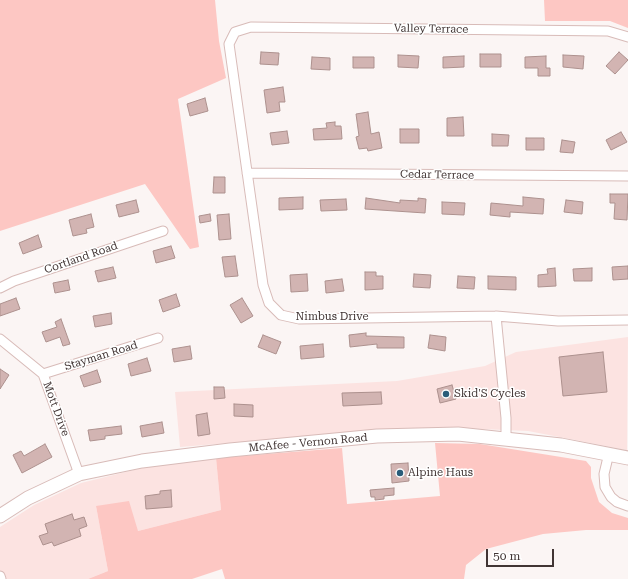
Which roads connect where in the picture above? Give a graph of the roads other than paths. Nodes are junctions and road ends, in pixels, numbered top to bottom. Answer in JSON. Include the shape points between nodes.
{"nodes":[{"id":1,"x":234,"y":32,"type":"joint"},
{"id":2,"x":628,"y":37,"type":"edge"},
{"id":3,"x":247,"y":173,"type":"junction"},
{"id":4,"x":628,"y":176,"type":"edge"},
{"id":5,"x":163,"y":230,"type":"dead end"},
{"id":6,"x":0,"y":288,"type":"edge"},
{"id":7,"x":496,"y":316,"type":"junction"},
{"id":8,"x":628,"y":320,"type":"edge"},
{"id":9,"x":158,"y":338,"type":"dead end"},
{"id":10,"x":0,"y":339,"type":"edge"},
{"id":11,"x":43,"y":374,"type":"junction"},
{"id":12,"x":506,"y":438,"type":"junction"},
{"id":13,"x":609,"y":453,"type":"junction"},
{"id":14,"x":628,"y":458,"type":"edge"},
{"id":15,"x":79,"y":474,"type":"junction"},
{"id":16,"x":628,"y":506,"type":"edge"},
{"id":17,"x":0,"y":516,"type":"edge"},
{"id":18,"x":0,"y":576,"type":"edge"},
{"id":19,"x":1,"y":579,"type":"edge"}],
"edges":[{"from":1,"to":2,"type":"street","name":"Valley Terrace","via":[[251,27],[608,31]]},
{"from":1,"to":3,"type":"street","name":"Nimbus Drive","via":[[229,44]]},
{"from":3,"to":4,"type":"street","name":"Cedar Terrace"},
{"from":3,"to":7,"type":"street","name":"Nimbus Drive","via":[[263,285],[269,303],[281,315],[298,319]]},
{"from":5,"to":6,"type":"street","name":"Cortland Road"},
{"from":7,"to":8,"type":"street","name":"Nimbus Drive","via":[[558,321]]},
{"from":7,"to":12,"type":"street"},
{"from":9,"to":11,"type":"street","name":"Stayman Road"},
{"from":10,"to":11,"type":"street","name":"Mott Drive"},
{"from":11,"to":15,"type":"street","name":"Mott Drive"},
{"from":12,"to":13,"type":"main road","name":"McAfee - Vernon Road"},
{"from":12,"to":15,"type":"main road","name":"McAfee - Vernon Road","via":[[458,434],[377,436],[193,454],[123,464]]},
{"from":13,"to":14,"type":"main road","name":"McAfee - Vernon Road"},
{"from":13,"to":16,"type":"street","via":[[604,474],[605,487],[617,502]]},
{"from":15,"to":17,"type":"main road","name":"McAfee - Vernon Road","via":[[28,498]]},
{"from":18,"to":19,"type":"street"}]}
